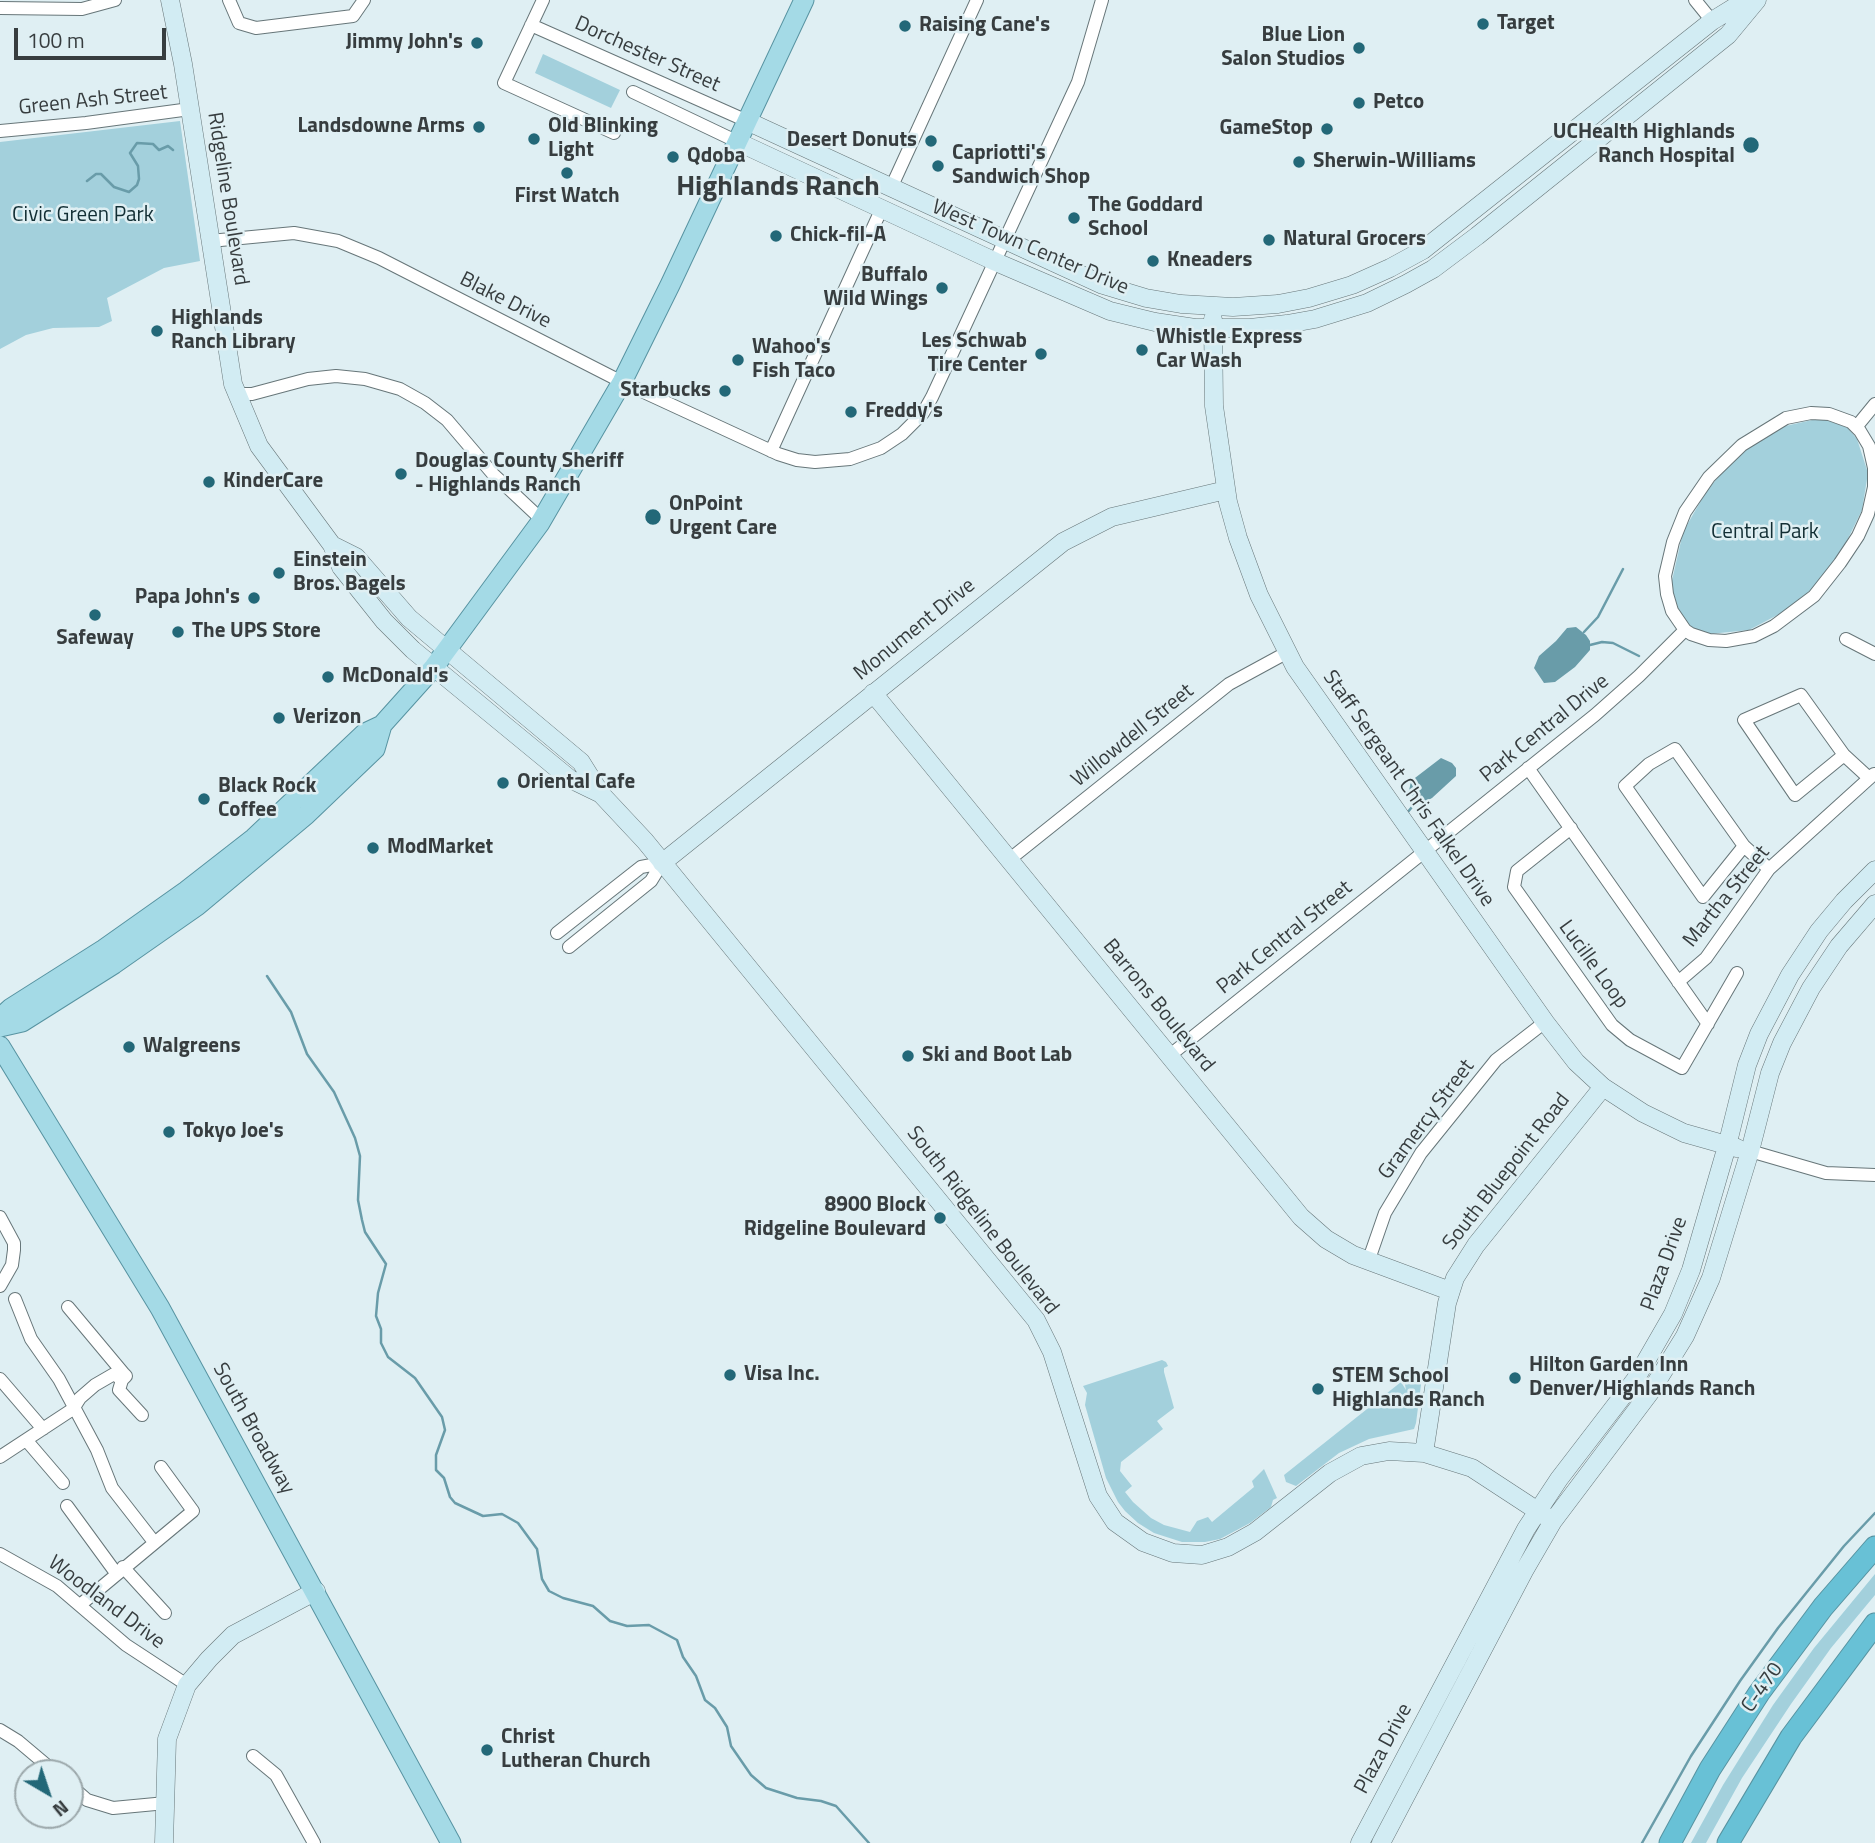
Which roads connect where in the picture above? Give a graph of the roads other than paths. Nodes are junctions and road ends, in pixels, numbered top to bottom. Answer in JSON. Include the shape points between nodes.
{"nodes":[{"id":1,"x":115,"y":0,"type":"edge"},
{"id":2,"x":170,"y":0,"type":"edge"},
{"id":3,"x":229,"y":0,"type":"edge"},
{"id":4,"x":364,"y":0,"type":"edge"},
{"id":5,"x":543,"y":0,"type":"edge"},
{"id":6,"x":804,"y":0,"type":"edge"},
{"id":7,"x":977,"y":0,"type":"edge"},
{"id":8,"x":1102,"y":0,"type":"edge"},
{"id":9,"x":1695,"y":0,"type":"edge"},
{"id":10,"x":1757,"y":0,"type":"edge"},
{"id":11,"x":1742,"y":2,"type":"edge"},
{"id":12,"x":0,"y":8,"type":"edge"},
{"id":13,"x":1712,"y":21,"type":"junction"},
{"id":14,"x":531,"y":25,"type":"junction"},
{"id":15,"x":1672,"y":80,"type":"junction"},
{"id":16,"x":633,"y":92,"type":"dead end"},
{"id":17,"x":190,"y":110,"type":"junction"},
{"id":18,"x":747,"y":121,"type":"junction"},
{"id":19,"x":0,"y":131,"type":"edge"},
{"id":20,"x":614,"y":133,"type":"dead end"},
{"id":21,"x":738,"y":142,"type":"junction"},
{"id":22,"x":891,"y":188,"type":"junction"},
{"id":23,"x":882,"y":208,"type":"junction"},
{"id":24,"x":210,"y":241,"type":"junction"},
{"id":25,"x":1005,"y":241,"type":"junction"},
{"id":26,"x":996,"y":262,"type":"junction"},
{"id":27,"x":1214,"y":307,"type":"junction"},
{"id":28,"x":1212,"y":329,"type":"junction"},
{"id":29,"x":622,"y":382,"type":"junction"},
{"id":30,"x":237,"y":394,"type":"junction"},
{"id":31,"x":1875,"y":404,"type":"edge"},
{"id":32,"x":1857,"y":426,"type":"junction"},
{"id":33,"x":771,"y":451,"type":"junction"},
{"id":34,"x":1226,"y":490,"type":"junction"},
{"id":35,"x":1871,"y":515,"type":"edge"},
{"id":36,"x":542,"y":520,"type":"junction"},
{"id":37,"x":1685,"y":630,"type":"junction"},
{"id":38,"x":1846,"y":639,"type":"dead end"},
{"id":39,"x":1286,"y":653,"type":"junction"},
{"id":40,"x":1875,"y":654,"type":"edge"},
{"id":41,"x":440,"y":659,"type":"junction"},
{"id":42,"x":873,"y":693,"type":"junction"},
{"id":43,"x":382,"y":725,"type":"junction"},
{"id":44,"x":1844,"y":755,"type":"junction"},
{"id":45,"x":1528,"y":768,"type":"junction"},
{"id":46,"x":1872,"y":776,"type":"edge"},
{"id":47,"x":1571,"y":828,"type":"junction"},
{"id":48,"x":1744,"y":846,"type":"junction"},
{"id":49,"x":1425,"y":852,"type":"junction"},
{"id":50,"x":1010,"y":859,"type":"junction"},
{"id":51,"x":662,"y":863,"type":"junction"},
{"id":52,"x":1769,"y":869,"type":"junction"},
{"id":53,"x":1875,"y":870,"type":"edge"},
{"id":54,"x":1875,"y":904,"type":"edge"},
{"id":55,"x":557,"y":933,"type":"dead end"},
{"id":56,"x":569,"y":947,"type":"dead end"},
{"id":57,"x":1737,"y":973,"type":"dead end"},
{"id":58,"x":1678,"y":982,"type":"junction"},
{"id":59,"x":0,"y":1018,"type":"edge"},
{"id":60,"x":1545,"y":1022,"type":"junction"},
{"id":61,"x":1708,"y":1024,"type":"junction"},
{"id":62,"x":0,"y":1027,"type":"edge"},
{"id":63,"x":0,"y":1046,"type":"edge"},
{"id":64,"x":1169,"y":1056,"type":"junction"},
{"id":65,"x":1603,"y":1087,"type":"junction"},
{"id":66,"x":1727,"y":1146,"type":"junction"},
{"id":67,"x":1750,"y":1152,"type":"junction"},
{"id":68,"x":1875,"y":1175,"type":"edge"},
{"id":69,"x":0,"y":1217,"type":"edge"},
{"id":70,"x":1368,"y":1262,"type":"junction"},
{"id":71,"x":0,"y":1286,"type":"edge"},
{"id":72,"x":1450,"y":1291,"type":"junction"},
{"id":73,"x":15,"y":1299,"type":"dead end"},
{"id":74,"x":68,"y":1307,"type":"dead end"},
{"id":75,"x":0,"y":1379,"type":"edge"},
{"id":76,"x":122,"y":1381,"type":"junction"},
{"id":77,"x":73,"y":1409,"type":"junction"},
{"id":78,"x":142,"y":1415,"type":"dead end"},
{"id":79,"x":43,"y":1429,"type":"junction"},
{"id":80,"x":27,"y":1441,"type":"junction"},
{"id":81,"x":1424,"y":1453,"type":"junction"},
{"id":82,"x":0,"y":1457,"type":"edge"},
{"id":83,"x":161,"y":1467,"type":"dead end"},
{"id":84,"x":63,"y":1483,"type":"dead end"},
{"id":85,"x":67,"y":1506,"type":"dead end"},
{"id":86,"x":1537,"y":1511,"type":"junction"},
{"id":87,"x":1553,"y":1521,"type":"junction"},
{"id":88,"x":154,"y":1542,"type":"junction"},
{"id":89,"x":1875,"y":1546,"type":"edge"},
{"id":90,"x":0,"y":1554,"type":"edge"},
{"id":91,"x":120,"y":1570,"type":"junction"},
{"id":92,"x":316,"y":1591,"type":"junction"},
{"id":93,"x":80,"y":1605,"type":"junction"},
{"id":94,"x":165,"y":1613,"type":"dead end"},
{"id":95,"x":1875,"y":1624,"type":"edge"},
{"id":96,"x":187,"y":1685,"type":"junction"},
{"id":97,"x":0,"y":1730,"type":"edge"},
{"id":98,"x":253,"y":1756,"type":"dead end"},
{"id":99,"x":39,"y":1759,"type":"edge"},
{"id":100,"x":1396,"y":1774,"type":"junction"},
{"id":101,"x":84,"y":1797,"type":"edge"},
{"id":102,"x":166,"y":1803,"type":"junction"},
{"id":103,"x":164,"y":1843,"type":"edge"},
{"id":104,"x":314,"y":1843,"type":"edge"},
{"id":105,"x":451,"y":1843,"type":"edge"},
{"id":106,"x":1360,"y":1843,"type":"edge"},
{"id":107,"x":1373,"y":1843,"type":"edge"},
{"id":108,"x":1381,"y":1843,"type":"edge"},
{"id":109,"x":1670,"y":1843,"type":"edge"},
{"id":110,"x":1728,"y":1843,"type":"edge"}],
"edges":[{"from":1,"to":12,"type":"street","via":[[82,9]]},
{"from":2,"to":17,"type":"street","name":"Ridgeline Boulevard"},
{"from":3,"to":4,"type":"street","via":[[239,23],[256,28],[353,16]]},
{"from":5,"to":14,"type":"street"},
{"from":6,"to":18,"type":"main road"},
{"from":7,"to":22,"type":"street"},
{"from":8,"to":25,"type":"street","name":"Blake Drive","via":[[1080,78]]},
{"from":9,"to":13,"type":"street"},
{"from":10,"to":15,"type":"street","name":"West Town Center Drive","via":[[1728,35]]},
{"from":11,"to":13,"type":"street","name":"West Town Center Drive"},
{"from":11,"to":15,"type":"street","via":[[1673,63]]},
{"from":13,"to":27,"type":"street","name":"West Town Center Drive","via":[[1461,222],[1408,259],[1352,285],[1309,298]]},
{"from":14,"to":18,"type":"street","name":"Dorchester Street"},
{"from":14,"to":20,"type":"street","via":[[504,83]]},
{"from":15,"to":28,"type":"street","name":"West Town Center Drive","via":[[1469,242],[1413,281],[1367,303],[1315,319]]},
{"from":16,"to":21,"type":"street","name":"Dorchester Street"},
{"from":17,"to":19,"type":"street","name":"Green Ash Street"},
{"from":17,"to":24,"type":"street","name":"Ridgeline Boulevard"},
{"from":18,"to":21,"type":"main road"},
{"from":18,"to":22,"type":"street","name":"West Town Center Drive"},
{"from":21,"to":23,"type":"street","name":"West Town Center Drive"},
{"from":21,"to":29,"type":"main road"},
{"from":22,"to":25,"type":"street","name":"West Town Center Drive"},
{"from":23,"to":26,"type":"street","name":"West Town Center Drive"},
{"from":23,"to":33,"type":"street"},
{"from":24,"to":29,"type":"street","name":"Blake Drive","via":[[294,233],[338,242],[379,258]]},
{"from":24,"to":30,"type":"street","name":"Ridgeline Boulevard"},
{"from":25,"to":26,"type":"street","name":"Blake Drive"},
{"from":25,"to":27,"type":"street","name":"West Town Center Drive","via":[[1120,291]]},
{"from":26,"to":28,"type":"street","name":"West Town Center Drive","via":[[1116,313]]},
{"from":26,"to":33,"type":"street","name":"Blake Drive","via":[[932,397],[902,434],[881,448],[835,462],[797,460]]},
{"from":27,"to":28,"type":"street","name":"Staff Sergeant Chris Falkel Drive"},
{"from":28,"to":34,"type":"street","name":"Staff Sergeant Chris Falkel Drive","via":[[1214,406]]},
{"from":29,"to":33,"type":"street","name":"Blake Drive"},
{"from":29,"to":36,"type":"main road"},
{"from":30,"to":36,"type":"street","via":[[330,376],[390,386],[447,420],[492,474]]},
{"from":30,"to":41,"type":"street","name":"Ridgeline Boulevard","via":[[259,446],[332,545],[356,557]]},
{"from":31,"to":32,"type":"street"},
{"from":32,"to":35,"type":"street","via":[[1873,463]]},
{"from":32,"to":37,"type":"street","via":[[1825,413],[1786,418],[1742,445],[1709,477],[1682,519],[1667,565],[1669,603]]},
{"from":34,"to":39,"type":"street","name":"Staff Sergeant Chris Falkel Drive","via":[[1255,586]]},
{"from":34,"to":42,"type":"street","name":"Monument Drive","via":[[1134,510],[1076,534]]},
{"from":35,"to":37,"type":"street","via":[[1825,583],[1774,626],[1754,636],[1726,641],[1701,638]]},
{"from":36,"to":41,"type":"main road"},
{"from":37,"to":45,"type":"street","name":"Park Central Drive","via":[[1631,684]]},
{"from":38,"to":40,"type":"street"},
{"from":39,"to":49,"type":"street","name":"Staff Sergeant Chris Falkel Drive"},
{"from":39,"to":50,"type":"street","name":"Willowdell Street","via":[[1229,684]]},
{"from":41,"to":43,"type":"main road"},
{"from":41,"to":51,"type":"street","name":"South Ridgeline Boulevard","via":[[581,762],[601,794]]},
{"from":42,"to":50,"type":"street","name":"Barrons Boulevard"},
{"from":42,"to":51,"type":"street","name":"Monument Drive"},
{"from":43,"to":59,"type":"main road","via":[[365,733],[294,802],[186,891]]},
{"from":43,"to":62,"type":"main road","via":[[375,749],[296,824],[207,898],[22,1022]]},
{"from":44,"to":44,"type":"street","via":[[1801,695],[1744,720],[1794,794]]},
{"from":44,"to":46,"type":"street"},
{"from":45,"to":47,"type":"street","name":"Martha Street"},
{"from":45,"to":49,"type":"street","name":"Park Central Drive"},
{"from":46,"to":52,"type":"street","name":"Martha Street"},
{"from":47,"to":58,"type":"street","name":"Martha Street"},
{"from":47,"to":61,"type":"street","name":"Lucille Loop","via":[[1517,871],[1514,887],[1612,1026],[1630,1040],[1682,1069]]},
{"from":48,"to":48,"type":"street","via":[[1675,748],[1625,786],[1703,897]]},
{"from":48,"to":52,"type":"street"},
{"from":49,"to":60,"type":"street","name":"Staff Sergeant Chris Falkel Drive"},
{"from":49,"to":64,"type":"street","name":"Park Central Street"},
{"from":50,"to":64,"type":"street","name":"Barrons Boulevard"},
{"from":51,"to":55,"type":"street","name":"Monument Drive","via":[[641,867]]},
{"from":51,"to":56,"type":"street","name":"Monument Drive","via":[[651,881]]},
{"from":51,"to":81,"type":"street","name":"South Ridgeline Boulevard","via":[[1036,1320],[1052,1352],[1098,1496],[1115,1522],[1143,1542],[1173,1553],[1202,1555],[1255,1532],[1331,1473],[1361,1456],[1389,1451]]},
{"from":52,"to":58,"type":"street","name":"Martha Street","via":[[1706,958]]},
{"from":53,"to":66,"type":"street","name":"Plaza Drive","via":[[1819,931],[1773,1004],[1747,1065]]},
{"from":54,"to":67,"type":"street","name":"Plaza Drive","via":[[1839,946],[1795,1016],[1770,1073]]},
{"from":57,"to":61,"type":"street","name":"Lucille Loop"},
{"from":58,"to":61,"type":"street"},
{"from":60,"to":65,"type":"street","name":"Staff Sergeant Chris Falkel Drive","via":[[1576,1062]]},
{"from":60,"to":70,"type":"street","name":"Gramercy Street","via":[[1496,1060],[1421,1153],[1385,1213]]},
{"from":63,"to":92,"type":"main road","name":"South Broadway","via":[[160,1308]]},
{"from":64,"to":70,"type":"street","name":"Barrons Boulevard","via":[[1301,1217],[1326,1239]]},
{"from":65,"to":66,"type":"street","name":"Staff Sergeant Chris Falkel Drive","via":[[1658,1122]]},
{"from":65,"to":72,"type":"street","name":"South Bluepoint Road","via":[[1476,1245]]},
{"from":66,"to":67,"type":"street","name":"Staff Sergeant Chris Falkel Drive"},
{"from":66,"to":86,"type":"street","name":"Plaza Drive","via":[[1691,1270],[1673,1314],[1635,1380]]},
{"from":67,"to":68,"type":"street","via":[[1826,1173]]},
{"from":67,"to":87,"type":"street","name":"Plaza Drive","via":[[1711,1278],[1685,1336],[1651,1391]]},
{"from":69,"to":71,"type":"street","via":[[14,1250],[12,1265]]},
{"from":70,"to":72,"type":"street","name":"Barrons Boulevard"},
{"from":72,"to":81,"type":"street","name":"South Bluepoint Road"},
{"from":73,"to":77,"type":"street","via":[[31,1339]]},
{"from":74,"to":76,"type":"street"},
{"from":75,"to":79,"type":"street"},
{"from":76,"to":77,"type":"street","via":[[114,1374],[95,1385]]},
{"from":76,"to":78,"type":"street"},
{"from":77,"to":79,"type":"street"},
{"from":77,"to":88,"type":"street","via":[[112,1488]]},
{"from":79,"to":80,"type":"street"},
{"from":80,"to":82,"type":"street"},
{"from":80,"to":84,"type":"street"},
{"from":81,"to":86,"type":"street","name":"South Ridgeline Boulevard","via":[[1472,1468]]},
{"from":83,"to":88,"type":"street","via":[[192,1511]]},
{"from":85,"to":91,"type":"street"},
{"from":86,"to":87,"type":"street","name":"South Ridgeline Boulevard"},
{"from":86,"to":100,"type":"street","name":"Plaza Drive"},
{"from":87,"to":108,"type":"street","name":"Plaza Drive"},
{"from":88,"to":91,"type":"street"},
{"from":89,"to":109,"type":"highway","name":"C-470","via":[[1759,1693]]},
{"from":90,"to":93,"type":"street","name":"Woodland Drive","via":[[57,1586]]},
{"from":91,"to":93,"type":"street"},
{"from":91,"to":94,"type":"street"},
{"from":92,"to":96,"type":"street","via":[[233,1635]]},
{"from":92,"to":105,"type":"main road","name":"South Broadway"},
{"from":93,"to":96,"type":"street","name":"Woodland Drive","via":[[126,1645]]},
{"from":95,"to":110,"type":"highway","via":[[1791,1737]]},
{"from":96,"to":102,"type":"street","via":[[167,1739]]},
{"from":97,"to":99,"type":"street"},
{"from":98,"to":104,"type":"street","via":[[276,1775]]},
{"from":100,"to":106,"type":"street","name":"Plaza Drive"},
{"from":100,"to":107,"type":"street","via":[[1402,1779],[1402,1788]]},
{"from":101,"to":102,"type":"street","via":[[113,1808]]},
{"from":102,"to":103,"type":"street"}]}
